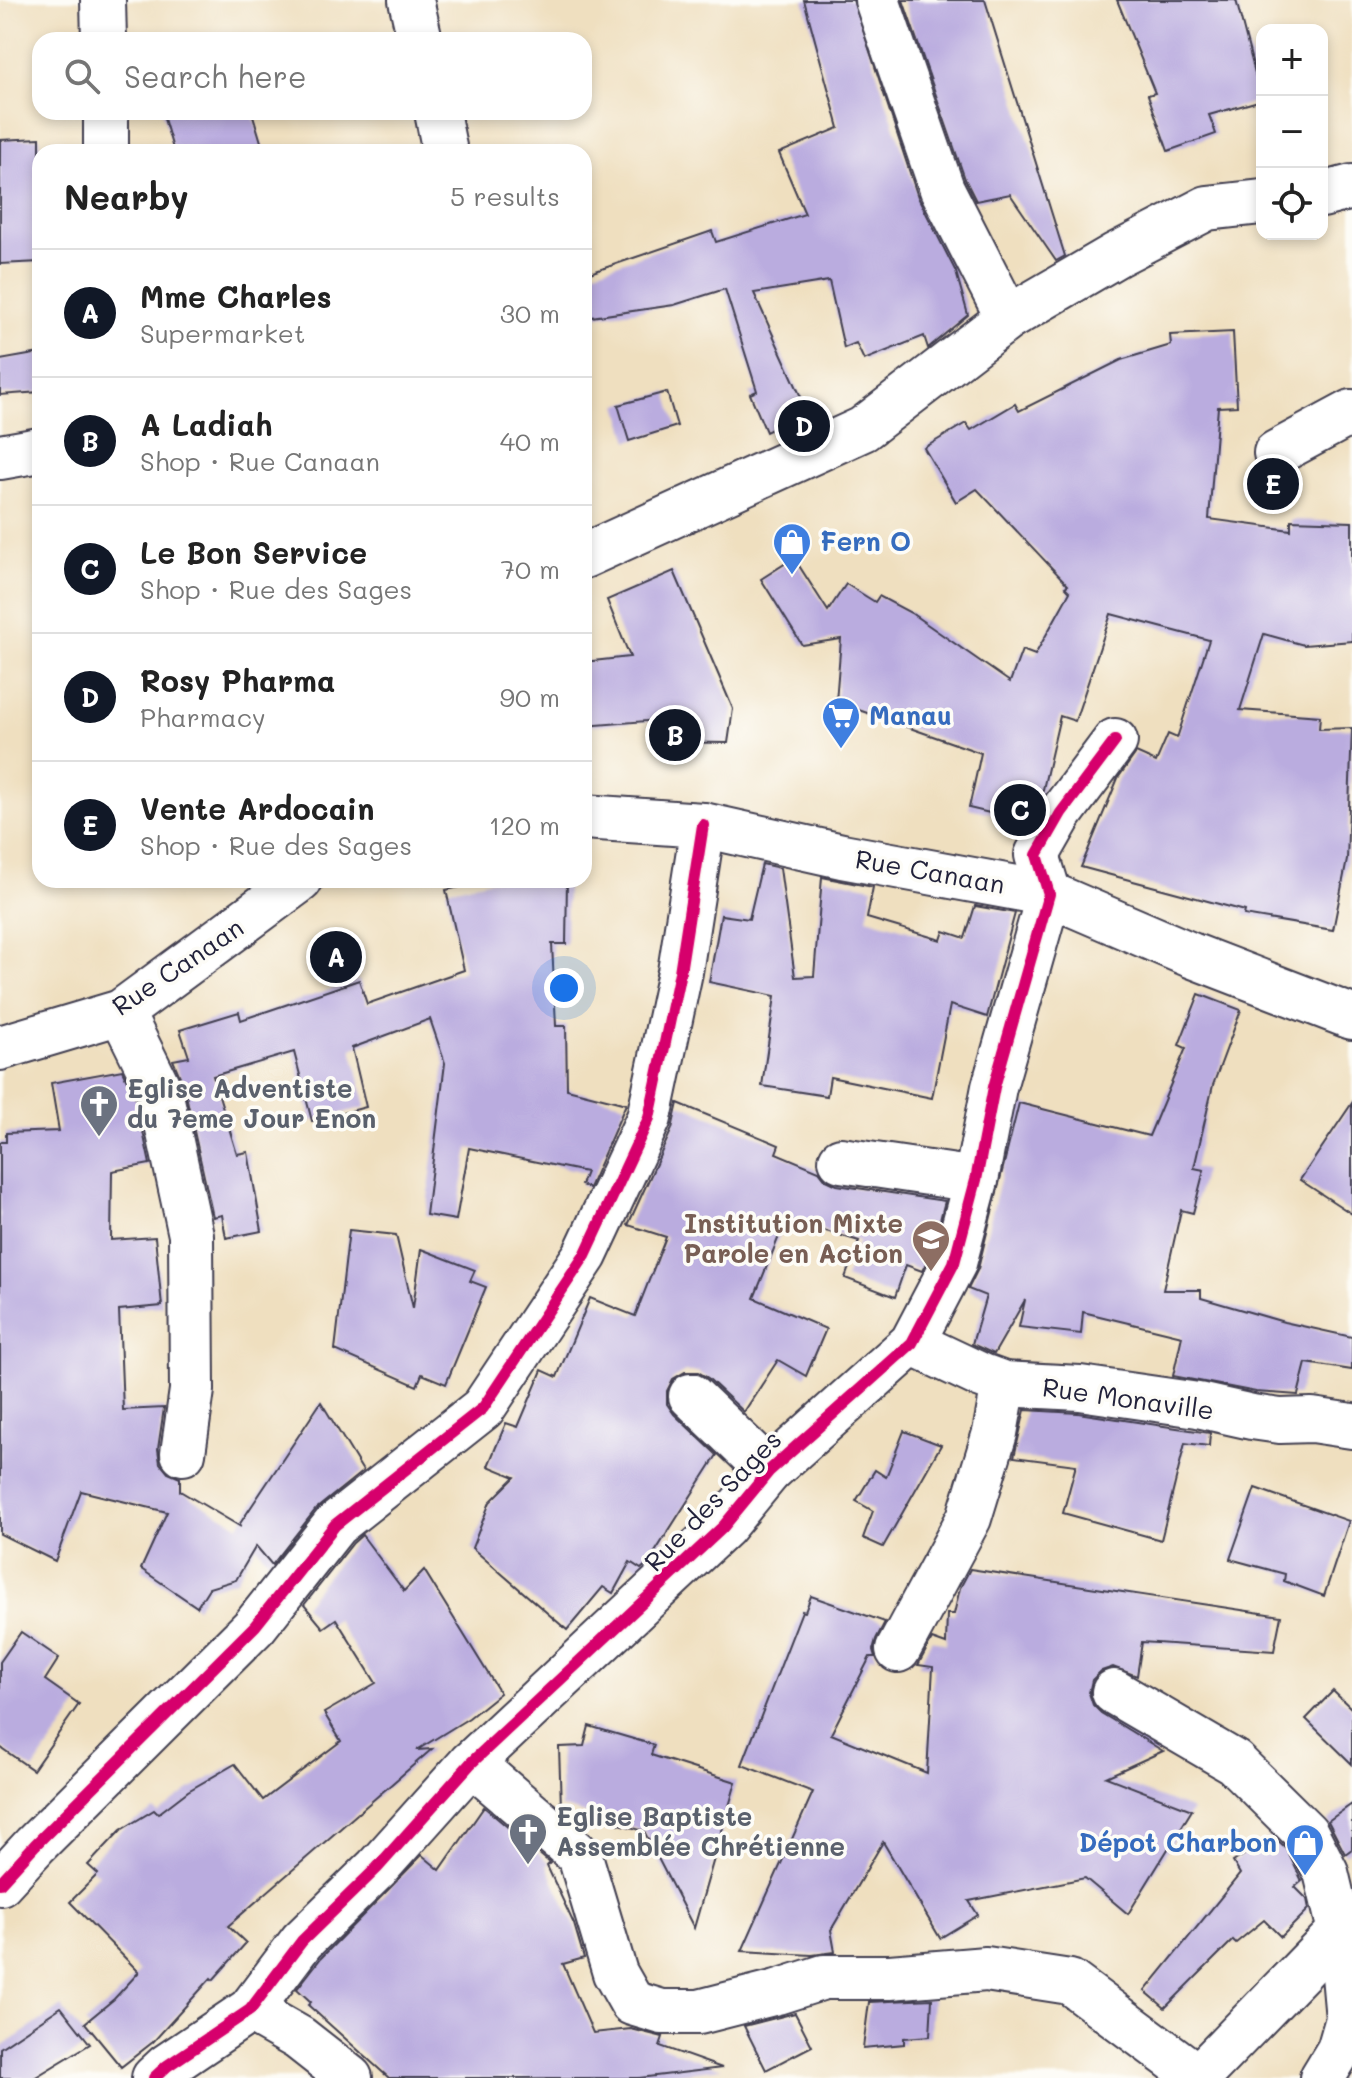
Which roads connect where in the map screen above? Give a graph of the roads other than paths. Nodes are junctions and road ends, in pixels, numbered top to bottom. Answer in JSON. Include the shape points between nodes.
{"nodes":[{"id":1,"x":103,"y":0,"type":"edge"},
{"id":2,"x":411,"y":0,"type":"edge"},
{"id":3,"x":877,"y":0,"type":"edge"},
{"id":4,"x":104,"y":32,"type":"edge"},
{"id":5,"x":418,"y":32,"type":"edge"},
{"id":6,"x":106,"y":120,"type":"edge"},
{"id":7,"x":439,"y":120,"type":"edge"},
{"id":8,"x":106,"y":144,"type":"edge"},
{"id":9,"x":443,"y":144,"type":"edge"},
{"id":10,"x":1352,"y":187,"type":"edge"},
{"id":11,"x":1328,"y":193,"type":"edge"},
{"id":12,"x":1256,"y":203,"type":"edge"},
{"id":13,"x":1008,"y":318,"type":"junction"},
{"id":14,"x":1352,"y":412,"type":"edge"},
{"id":15,"x":32,"y":451,"type":"edge"},
{"id":16,"x":1276,"y":453,"type":"dead end"},
{"id":17,"x":0,"y":457,"type":"edge"},
{"id":18,"x":592,"y":552,"type":"edge"},
{"id":19,"x":1115,"y":741,"type":"dead end"},
{"id":20,"x":592,"y":818,"type":"edge"},
{"id":21,"x":703,"y":825,"type":"junction"},
{"id":22,"x":289,"y":888,"type":"edge"},
{"id":23,"x":1049,"y":894,"type":"junction"},
{"id":24,"x":121,"y":1012,"type":"junction"},
{"id":25,"x":1352,"y":1017,"type":"edge"},
{"id":26,"x":0,"y":1048,"type":"edge"},
{"id":27,"x":841,"y":1160,"type":"dead end"},
{"id":28,"x":976,"y":1180,"type":"junction"},
{"id":29,"x":912,"y":1343,"type":"junction"},
{"id":30,"x":1004,"y":1384,"type":"junction"},
{"id":31,"x":691,"y":1396,"type":"dead end"},
{"id":32,"x":1352,"y":1426,"type":"edge"},
{"id":33,"x":183,"y":1453,"type":"dead end"},
{"id":34,"x":769,"y":1471,"type":"junction"},
{"id":35,"x":898,"y":1650,"type":"dead end"},
{"id":36,"x":1114,"y":1692,"type":"dead end"},
{"id":37,"x":471,"y":1763,"type":"junction"},
{"id":38,"x":0,"y":1883,"type":"edge"},
{"id":39,"x":1346,"y":1926,"type":"edge"},
{"id":40,"x":250,"y":2010,"type":"junction"},
{"id":41,"x":1198,"y":2077,"type":"edge"},
{"id":42,"x":154,"y":2078,"type":"edge"},
{"id":43,"x":350,"y":2078,"type":"edge"},
{"id":44,"x":1322,"y":2078,"type":"edge"}],
"edges":[{"from":1,"to":4,"type":"street"},
{"from":2,"to":5,"type":"street"},
{"from":3,"to":13,"type":"street","via":[[942,189]]},
{"from":6,"to":8,"type":"street"},
{"from":7,"to":9,"type":"street"},
{"from":10,"to":11,"type":"street"},
{"from":12,"to":13,"type":"street","via":[[1207,208]]},
{"from":13,"to":18,"type":"street","via":[[863,429]]},
{"from":14,"to":16,"type":"street"},
{"from":15,"to":17,"type":"street"},
{"from":19,"to":23,"type":"street","via":[[1037,855]]},
{"from":20,"to":21,"type":"street","name":"Rue Canaan"},
{"from":21,"to":23,"type":"street","name":"Rue Canaan"},
{"from":21,"to":38,"type":"street","via":[[680,972],[649,1118],[585,1255],[483,1408],[335,1525],[255,1626]]},
{"from":22,"to":24,"type":"street","name":"Rue Canaan"},
{"from":23,"to":25,"type":"street","name":"Rue Canaan"},
{"from":23,"to":28,"type":"street","name":"Rue des Sages","via":[[994,1087]]},
{"from":24,"to":26,"type":"street","name":"Rue Canaan"},
{"from":24,"to":33,"type":"street","via":[[160,1091],[191,1235],[192,1390]]},
{"from":27,"to":28,"type":"street"},
{"from":28,"to":29,"type":"street","name":"Rue des Sages","via":[[954,1263]]},
{"from":29,"to":30,"type":"street","name":"Rue Monaville"},
{"from":29,"to":34,"type":"street","name":"Rue des Sages"},
{"from":30,"to":32,"type":"street","name":"Rue Monaville","via":[[1080,1388],[1280,1421]]},
{"from":30,"to":35,"type":"street","via":[[969,1518]]},
{"from":31,"to":34,"type":"street"},
{"from":34,"to":37,"type":"street","name":"Rue des Sages","via":[[723,1527]]},
{"from":36,"to":39,"type":"street","via":[[1234,1762],[1306,1833]]},
{"from":37,"to":40,"type":"street","name":"Rue des Sages","via":[[377,1868],[302,1941]]},
{"from":37,"to":41,"type":"street","via":[[580,1856],[615,1973],[632,2003],[662,2012],[699,2012],[824,1977],[986,1969],[1070,1982]]},
{"from":39,"to":41,"type":"street"},
{"from":39,"to":44,"type":"street","via":[[1348,2019],[1339,2050]]},
{"from":40,"to":42,"type":"street","name":"Rue des Sages"},
{"from":40,"to":43,"type":"street","via":[[299,2038]]}]}
